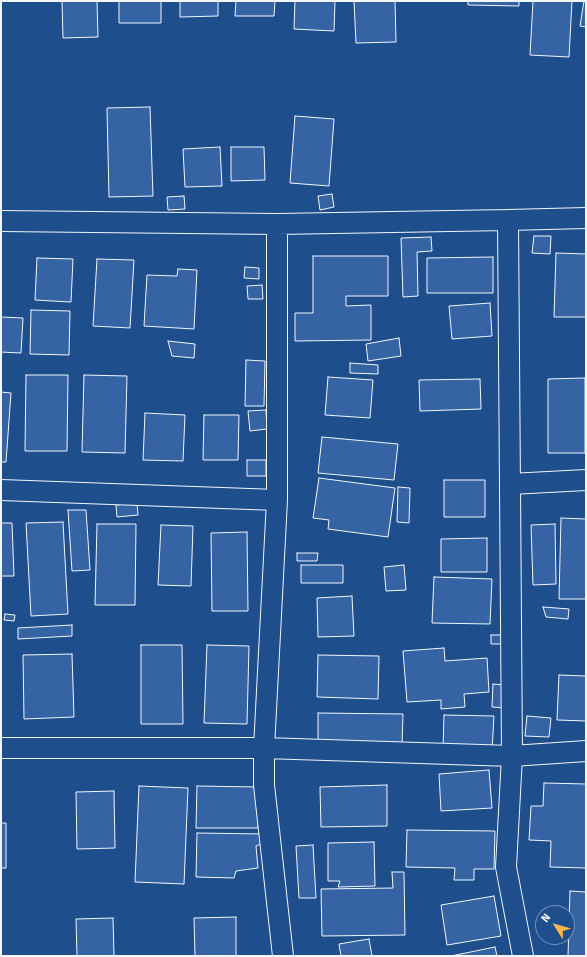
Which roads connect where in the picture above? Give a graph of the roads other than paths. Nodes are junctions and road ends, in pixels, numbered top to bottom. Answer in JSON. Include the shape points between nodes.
{"nodes":[{"id":1,"x":586,"y":218,"type":"edge"},
{"id":2,"x":508,"y":220,"type":"junction"},
{"id":3,"x":1,"y":221,"type":"edge"},
{"id":4,"x":277,"y":224,"type":"junction"},
{"id":5,"x":586,"y":480,"type":"edge"},
{"id":6,"x":510,"y":484,"type":"junction"},
{"id":7,"x":1,"y":490,"type":"edge"},
{"id":8,"x":277,"y":500,"type":"junction"},
{"id":9,"x":1,"y":748,"type":"edge"},
{"id":10,"x":264,"y":748,"type":"junction"},
{"id":11,"x":586,"y":751,"type":"edge"},
{"id":12,"x":512,"y":756,"type":"junction"},
{"id":13,"x":283,"y":956,"type":"edge"},
{"id":14,"x":523,"y":956,"type":"edge"}],
"edges":[{"from":1,"to":2,"type":"street"},
{"from":2,"to":4,"type":"street"},
{"from":2,"to":6,"type":"street"},
{"from":3,"to":4,"type":"street"},
{"from":4,"to":8,"type":"street"},
{"from":5,"to":6,"type":"street"},
{"from":6,"to":12,"type":"street"},
{"from":7,"to":8,"type":"street"},
{"from":8,"to":10,"type":"street"},
{"from":9,"to":10,"type":"street"},
{"from":10,"to":12,"type":"street"},
{"from":10,"to":13,"type":"street","via":[[264,785]]},
{"from":11,"to":12,"type":"street"},
{"from":12,"to":14,"type":"street","via":[[506,867]]}]}
